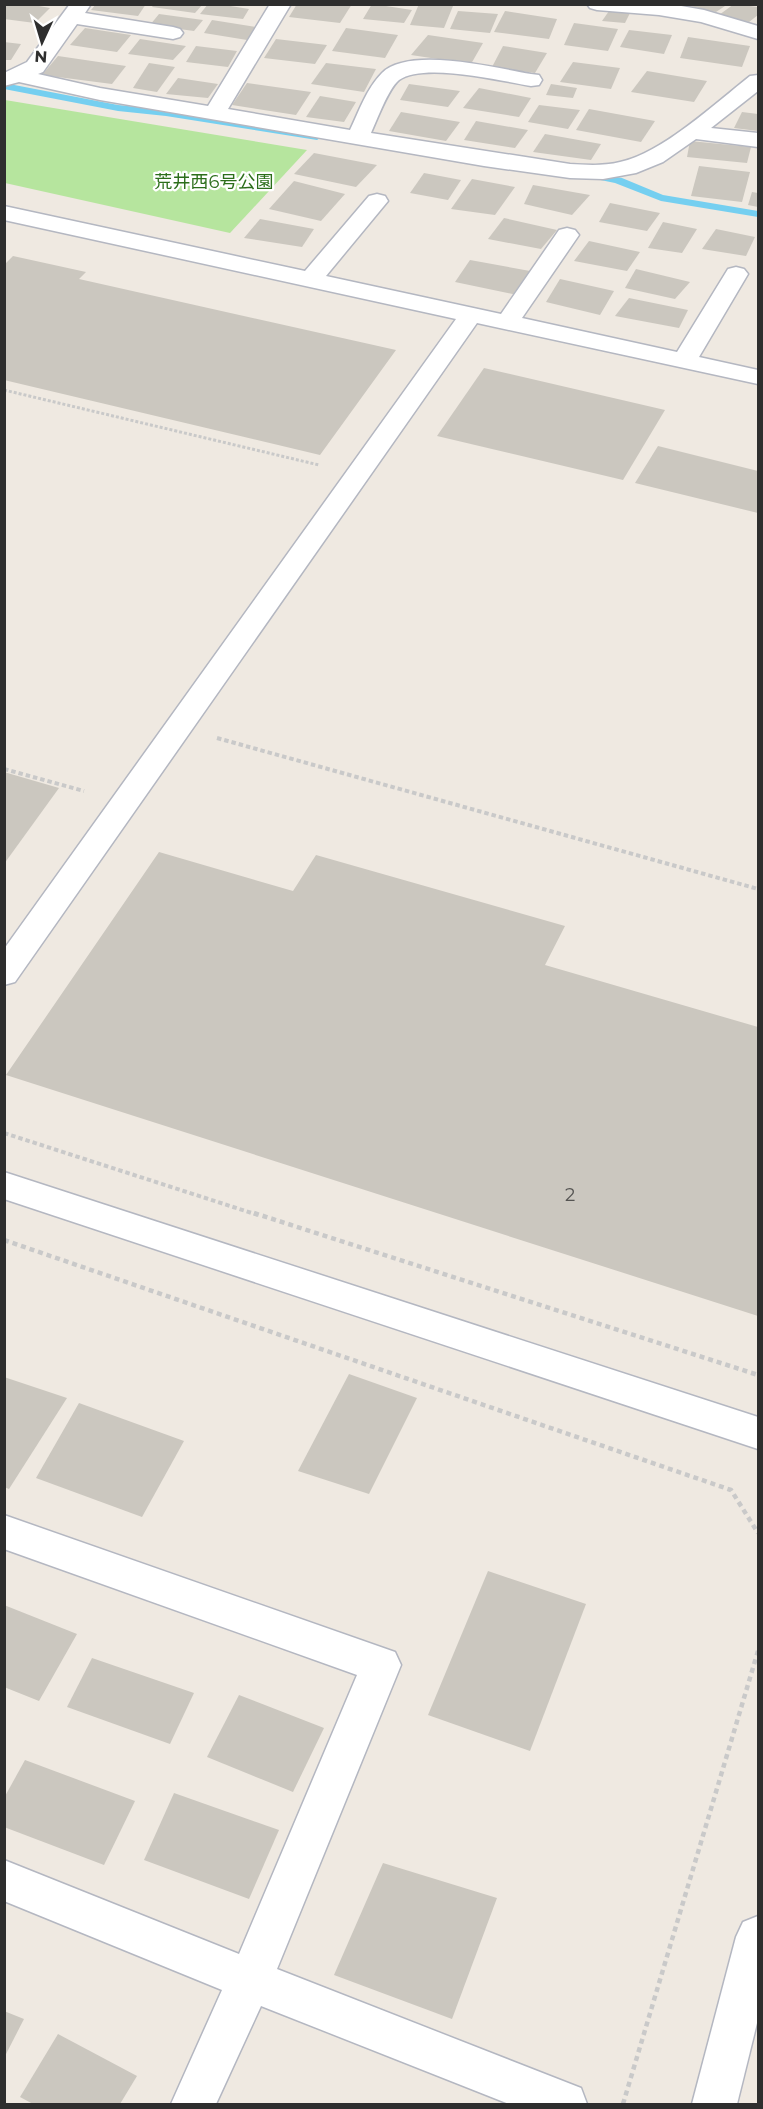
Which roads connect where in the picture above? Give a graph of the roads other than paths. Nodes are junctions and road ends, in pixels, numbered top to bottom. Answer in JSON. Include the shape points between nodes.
{"nodes":[{"id":1,"x":281,"y":4,"type":"edge"},
{"id":2,"x":598,"y":4,"type":"edge"},
{"id":3,"x":77,"y":11,"type":"edge"},
{"id":4,"x":173,"y":33,"type":"dead end"},
{"id":5,"x":759,"y":33,"type":"edge"},
{"id":6,"x":12,"y":78,"type":"edge"},
{"id":7,"x":531,"y":80,"type":"dead end"},
{"id":8,"x":759,"y":81,"type":"edge"},
{"id":9,"x":215,"y":113,"type":"junction"},
{"id":10,"x":692,"y":132,"type":"junction"},
{"id":11,"x":358,"y":137,"type":"junction"},
{"id":12,"x":759,"y":140,"type":"edge"},
{"id":13,"x":377,"y":201,"type":"dead end"},
{"id":14,"x":4,"y":213,"type":"edge"},
{"id":15,"x":567,"y":235,"type":"dead end"},
{"id":16,"x":736,"y":274,"type":"dead end"},
{"id":17,"x":310,"y":280,"type":"junction"},
{"id":18,"x":471,"y":315,"type":"junction"},
{"id":19,"x":507,"y":323,"type":"junction"},
{"id":20,"x":684,"y":361,"type":"junction"},
{"id":21,"x":759,"y":377,"type":"edge"},
{"id":22,"x":4,"y":974,"type":"edge"},
{"id":23,"x":4,"y":1185,"type":"edge"},
{"id":24,"x":759,"y":1432,"type":"edge"},
{"id":25,"x":4,"y":1532,"type":"edge"},
{"id":26,"x":4,"y":1880,"type":"edge"},
{"id":27,"x":759,"y":1937,"type":"edge"},
{"id":28,"x":250,"y":1980,"type":"junction"},
{"id":29,"x":193,"y":2104,"type":"edge"},
{"id":30,"x":565,"y":2104,"type":"edge"},
{"id":31,"x":714,"y":2104,"type":"edge"}],
"edges":[{"from":1,"to":9,"type":"street"},
{"from":2,"to":5,"type":"street","via":[[704,16]]},
{"from":3,"to":4,"type":"street"},
{"from":3,"to":6,"type":"street","via":[[35,67]]},
{"from":6,"to":9,"type":"street"},
{"from":7,"to":11,"type":"street","via":[[432,65],[408,67],[390,77]]},
{"from":8,"to":10,"type":"street"},
{"from":9,"to":11,"type":"street"},
{"from":10,"to":11,"type":"street","via":[[654,157],[628,168],[603,172],[570,171]]},
{"from":10,"to":12,"type":"street"},
{"from":13,"to":17,"type":"street"},
{"from":14,"to":17,"type":"street"},
{"from":15,"to":19,"type":"street"},
{"from":16,"to":20,"type":"street"},
{"from":17,"to":18,"type":"street"},
{"from":18,"to":19,"type":"street"},
{"from":18,"to":22,"type":"street"},
{"from":19,"to":20,"type":"street"},
{"from":20,"to":21,"type":"street"},
{"from":23,"to":24,"type":"street"},
{"from":25,"to":28,"type":"street","via":[[381,1665]]},
{"from":26,"to":28,"type":"street"},
{"from":27,"to":31,"type":"street"},
{"from":28,"to":29,"type":"street"},
{"from":28,"to":30,"type":"street"}]}
